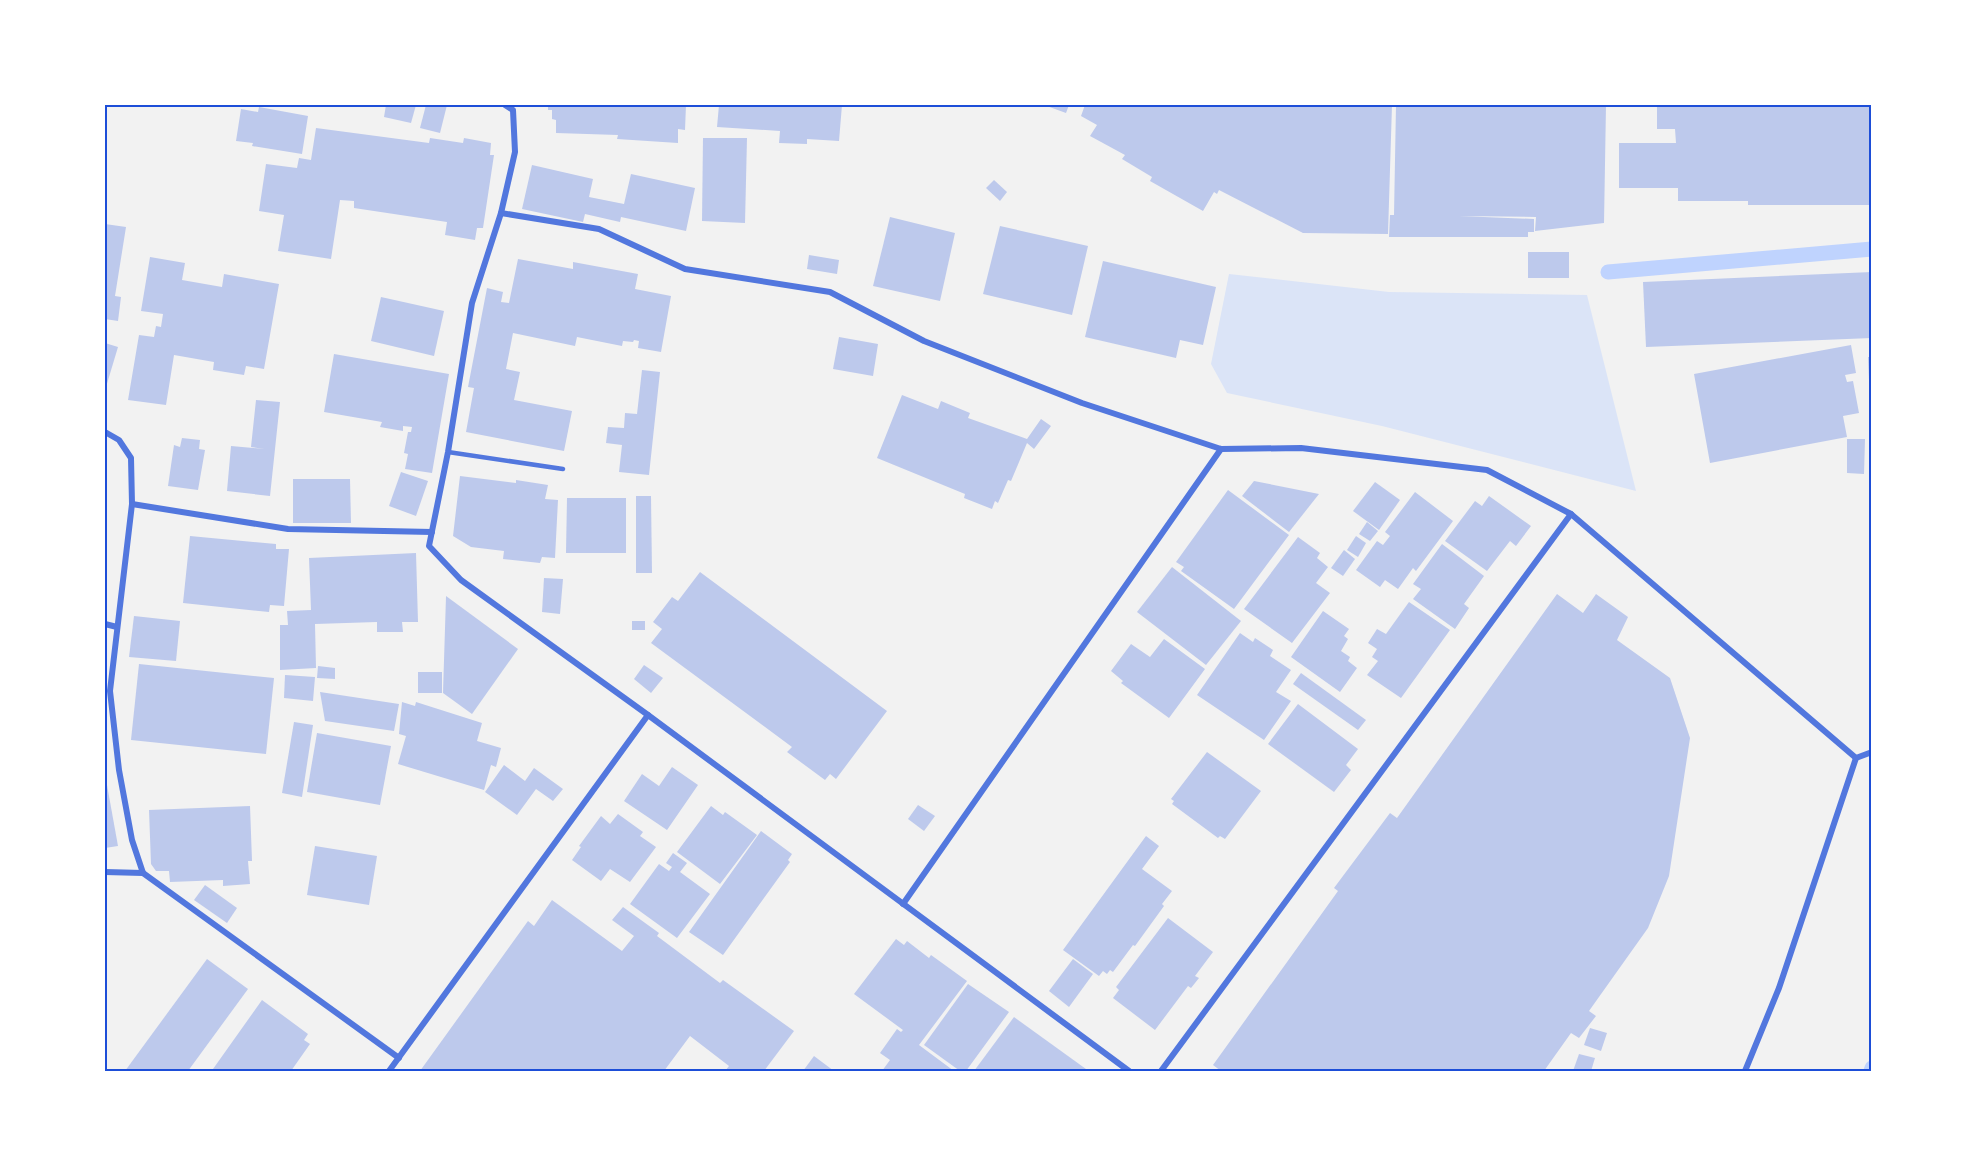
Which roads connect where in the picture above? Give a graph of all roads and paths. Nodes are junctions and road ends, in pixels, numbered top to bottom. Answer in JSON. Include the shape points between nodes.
{"nodes":[{"id":1,"x":505,"y":105,"type":"edge"},
{"id":2,"x":501,"y":213,"type":"junction"},
{"id":3,"x":105,"y":432,"type":"edge"},
{"id":4,"x":1221,"y":449,"type":"junction"},
{"id":5,"x":448,"y":452,"type":"junction"},
{"id":6,"x":563,"y":469,"type":"dead end"},
{"id":7,"x":132,"y":504,"type":"junction"},
{"id":8,"x":1571,"y":514,"type":"junction"},
{"id":9,"x":432,"y":532,"type":"junction"},
{"id":10,"x":105,"y":624,"type":"edge"},
{"id":11,"x":117,"y":627,"type":"junction"},
{"id":12,"x":648,"y":715,"type":"junction"},
{"id":13,"x":1872,"y":753,"type":"edge"},
{"id":14,"x":1856,"y":758,"type":"junction"},
{"id":15,"x":105,"y":872,"type":"edge"},
{"id":16,"x":143,"y":873,"type":"junction"},
{"id":17,"x":903,"y":904,"type":"junction"},
{"id":18,"x":399,"y":1058,"type":"junction"},
{"id":19,"x":389,"y":1071,"type":"edge"},
{"id":20,"x":1129,"y":1071,"type":"edge"},
{"id":21,"x":1161,"y":1071,"type":"edge"},
{"id":22,"x":1745,"y":1071,"type":"edge"}],
"edges":[{"from":1,"to":2,"type":"street","via":[[513,110],[515,152]]},
{"from":2,"to":4,"type":"street","via":[[599,229],[685,269],[830,292],[924,341],[1082,403]]},
{"from":2,"to":5,"type":"street","via":[[472,303]]},
{"from":3,"to":7,"type":"street","via":[[131,458]]},
{"from":4,"to":8,"type":"street","via":[[1301,448],[1487,470]]},
{"from":4,"to":17,"type":"street"},
{"from":5,"to":6,"type":"lane"},
{"from":5,"to":9,"type":"street"},
{"from":7,"to":9,"type":"street","via":[[288,529]]},
{"from":7,"to":11,"type":"street"},
{"from":8,"to":14,"type":"street"},
{"from":8,"to":21,"type":"street"},
{"from":9,"to":12,"type":"street","via":[[429,546],[461,580]]},
{"from":10,"to":11,"type":"street"},
{"from":11,"to":16,"type":"street","via":[[110,691],[112,722],[132,840]]},
{"from":12,"to":17,"type":"street"},
{"from":12,"to":18,"type":"street"},
{"from":13,"to":14,"type":"street"},
{"from":14,"to":22,"type":"street","via":[[1779,988]]},
{"from":15,"to":16,"type":"street"},
{"from":16,"to":18,"type":"street"},
{"from":17,"to":20,"type":"street"},
{"from":18,"to":19,"type":"street"}]}
